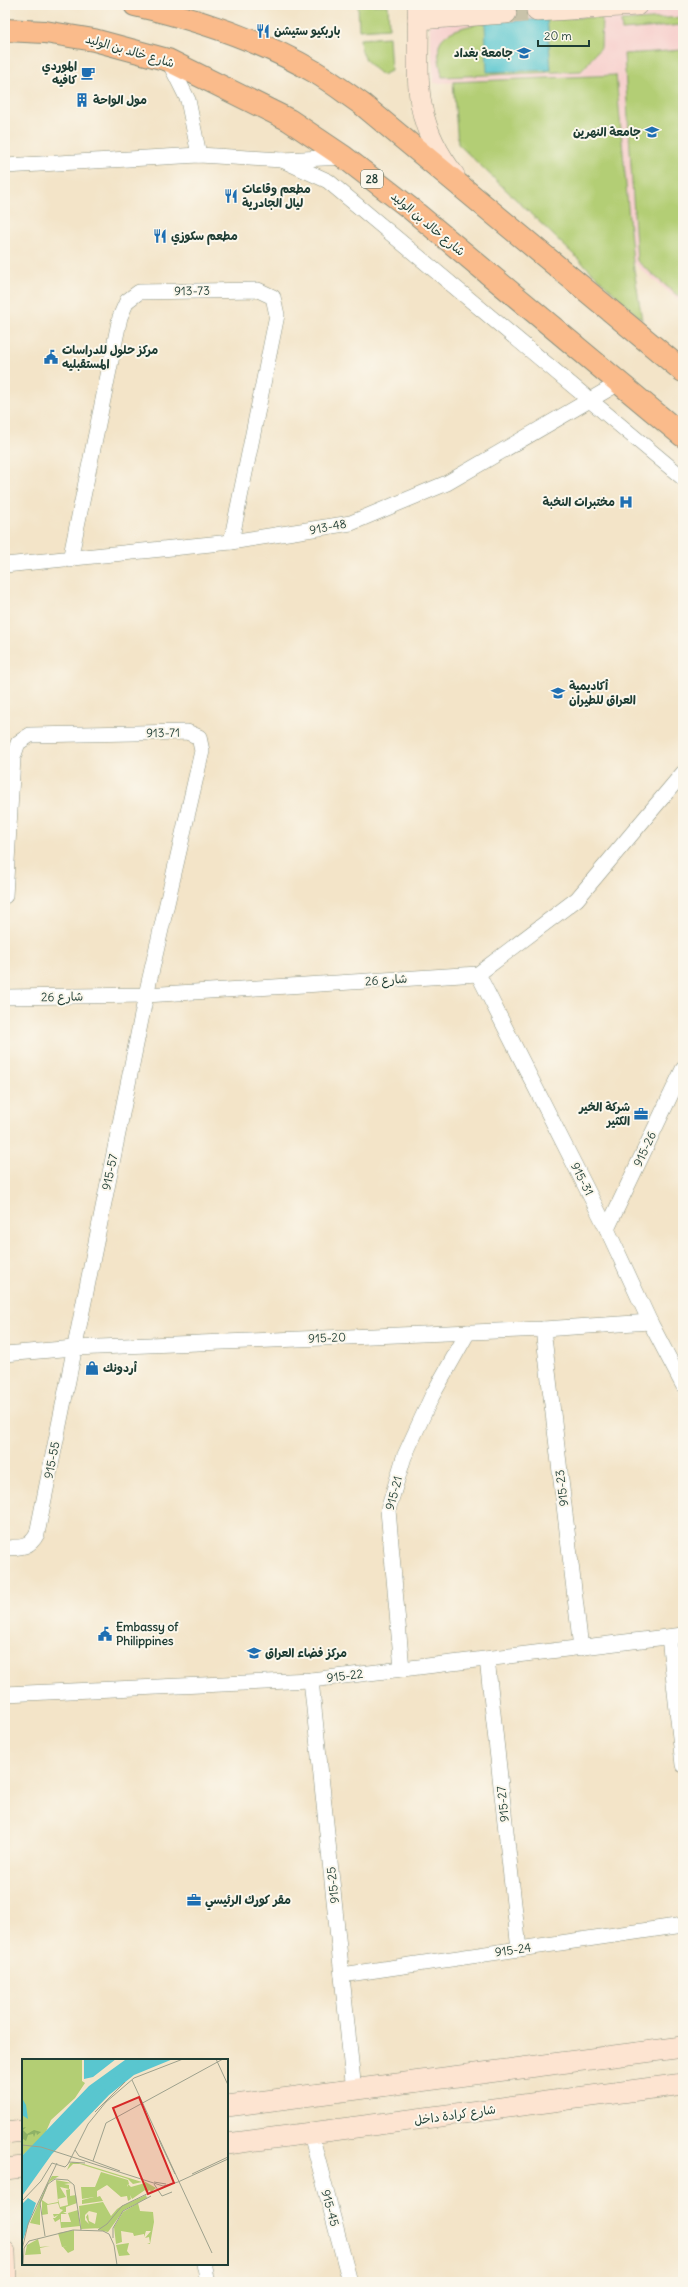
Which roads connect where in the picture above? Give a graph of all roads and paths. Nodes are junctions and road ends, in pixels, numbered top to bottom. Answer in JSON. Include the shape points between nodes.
{"nodes":[{"id":1,"x":135,"y":5,"type":"edge"},
{"id":2,"x":637,"y":5,"type":"edge"},
{"id":3,"x":584,"y":7,"type":"edge"},
{"id":4,"x":537,"y":11,"type":"tunnel mouth"},
{"id":5,"x":418,"y":12,"type":"edge"},
{"id":6,"x":506,"y":13,"type":"tunnel mouth"},
{"id":7,"x":5,"y":30,"type":"edge"},
{"id":8,"x":168,"y":60,"type":"junction"},
{"id":9,"x":199,"y":155,"type":"junction"},
{"id":10,"x":344,"y":157,"type":"junction"},
{"id":11,"x":282,"y":160,"type":"junction"},
{"id":12,"x":5,"y":166,"type":"edge"},
{"id":13,"x":477,"y":198,"type":"junction"},
{"id":14,"x":683,"y":371,"type":"edge"},
{"id":15,"x":619,"y":383,"type":"junction"},
{"id":16,"x":590,"y":400,"type":"junction"},
{"id":17,"x":683,"y":436,"type":"edge"},
{"id":18,"x":683,"y":478,"type":"edge"},
{"id":19,"x":231,"y":542,"type":"junction"},
{"id":20,"x":70,"y":560,"type":"junction"},
{"id":21,"x":5,"y":565,"type":"edge"},
{"id":22,"x":683,"y":773,"type":"edge"},
{"id":23,"x":5,"y":896,"type":"edge"},
{"id":24,"x":478,"y":974,"type":"junction"},
{"id":25,"x":146,"y":995,"type":"junction"},
{"id":26,"x":5,"y":997,"type":"edge"},
{"id":27,"x":683,"y":1069,"type":"edge"},
{"id":28,"x":607,"y":1229,"type":"junction"},
{"id":29,"x":650,"y":1322,"type":"junction"},
{"id":30,"x":543,"y":1329,"type":"junction"},
{"id":31,"x":468,"y":1332,"type":"junction"},
{"id":32,"x":74,"y":1348,"type":"junction"},
{"id":33,"x":5,"y":1354,"type":"edge"},
{"id":34,"x":683,"y":1385,"type":"edge"},
{"id":35,"x":5,"y":1548,"type":"edge"},
{"id":36,"x":676,"y":1636,"type":"edge"},
{"id":37,"x":581,"y":1648,"type":"junction"},
{"id":38,"x":487,"y":1659,"type":"junction"},
{"id":39,"x":402,"y":1669,"type":"junction"},
{"id":40,"x":311,"y":1680,"type":"junction"},
{"id":41,"x":5,"y":1694,"type":"edge"},
{"id":42,"x":683,"y":1765,"type":"edge"},
{"id":43,"x":683,"y":1925,"type":"edge"},
{"id":44,"x":519,"y":1949,"type":"junction"},
{"id":45,"x":342,"y":1975,"type":"junction"},
{"id":46,"x":683,"y":2047,"type":"edge"},
{"id":47,"x":683,"y":2084,"type":"edge"},
{"id":48,"x":354,"y":2091,"type":"junction"},
{"id":49,"x":228,"y":2106,"type":"edge"},
{"id":50,"x":22,"y":2131,"type":"edge"},
{"id":51,"x":5,"y":2133,"type":"edge"},
{"id":52,"x":311,"y":2134,"type":"junction"},
{"id":53,"x":228,"y":2144,"type":"edge"},
{"id":54,"x":22,"y":2167,"type":"edge"},
{"id":55,"x":5,"y":2169,"type":"edge"},
{"id":56,"x":5,"y":2252,"type":"edge"},
{"id":57,"x":204,"y":2265,"type":"edge"},
{"id":58,"x":6,"y":2282,"type":"edge"},
{"id":59,"x":208,"y":2282,"type":"edge"},
{"id":60,"x":350,"y":2282,"type":"edge"}],
"edges":[{"from":1,"to":13,"type":"main road","via":[[224,30],[315,72],[363,104]]},
{"from":2,"to":3,"type":"main road"},
{"from":3,"to":4,"type":"main road"},
{"from":5,"to":6,"type":"main road"},
{"from":5,"to":13,"type":"main road","via":[[418,95],[424,119],[438,154]]},
{"from":7,"to":8,"type":"main road","name":"شارع خالد بن الوليد","number":"28","via":[[45,32],[94,40]]},
{"from":8,"to":9,"type":"street","via":[[188,100]]},
{"from":8,"to":10,"type":"main road","name":"شارع خالد بن الوليد","number":"28","via":[[289,120]]},
{"from":9,"to":11,"type":"street"},
{"from":9,"to":12,"type":"street"},
{"from":10,"to":11,"type":"street"},
{"from":10,"to":15,"type":"main road","name":"شارع خالد بن الوليد","number":"28","via":[[411,209]]},
{"from":11,"to":16,"type":"street","via":[[328,181]]},
{"from":13,"to":14,"type":"main road"},
{"from":15,"to":16,"type":"street","name":"913-48"},
{"from":15,"to":17,"type":"main road","name":"شارع خالد بن الوليد","number":"28"},
{"from":16,"to":18,"type":"street"},
{"from":16,"to":19,"type":"street","name":"913-48","via":[[448,483],[351,523]]},
{"from":19,"to":20,"type":"street","name":"913-48"},
{"from":19,"to":20,"type":"street","name":"913-73","via":[[277,315],[273,297],[258,290],[139,292],[127,301],[120,317]]},
{"from":20,"to":21,"type":"street","name":"913-48"},
{"from":22,"to":24,"type":"street","via":[[577,899]]},
{"from":23,"to":25,"type":"street","name":"913-71","via":[[13,758],[18,743],[30,735],[187,732],[199,737],[202,751]]},
{"from":24,"to":25,"type":"street","name":"شارع 26"},
{"from":24,"to":28,"type":"street","name":"915-31"},
{"from":25,"to":26,"type":"street","name":"شارع 26"},
{"from":25,"to":32,"type":"street","name":"915-57"},
{"from":27,"to":28,"type":"street","name":"915-26"},
{"from":28,"to":29,"type":"street","name":"915-31"},
{"from":29,"to":30,"type":"street","name":"915-20"},
{"from":29,"to":34,"type":"street","name":"915-31"},
{"from":30,"to":31,"type":"street","name":"915-20"},
{"from":30,"to":37,"type":"street","name":"915-23"},
{"from":31,"to":32,"type":"street","name":"915-20"},
{"from":31,"to":39,"type":"street","name":"915-21","via":[[432,1396],[410,1444],[388,1510]]},
{"from":32,"to":33,"type":"street","name":"915-20"},
{"from":32,"to":35,"type":"street","name":"915-55","via":[[37,1534],[32,1543],[23,1547]]},
{"from":36,"to":37,"type":"street","name":"915-22"},
{"from":36,"to":42,"type":"street"},
{"from":37,"to":38,"type":"street","name":"915-22"},
{"from":38,"to":39,"type":"street","name":"915-22"},
{"from":38,"to":44,"type":"street","name":"915-27"},
{"from":39,"to":40,"type":"street","name":"915-22"},
{"from":40,"to":41,"type":"street","name":"915-22"},
{"from":40,"to":45,"type":"street","name":"915-25"},
{"from":43,"to":44,"type":"street","name":"915-24"},
{"from":44,"to":45,"type":"street","name":"915-24"},
{"from":45,"to":48,"type":"street","name":"915-25"},
{"from":46,"to":48,"type":"main road"},
{"from":47,"to":52,"type":"main road","name":"شارع كرادة داخل"},
{"from":48,"to":49,"type":"main road"},
{"from":50,"to":51,"type":"main road"},
{"from":52,"to":53,"type":"main road","name":"شارع كرادة داخل"},
{"from":52,"to":60,"type":"street","name":"915-45"},
{"from":54,"to":55,"type":"main road"},
{"from":56,"to":58,"type":"main road"},
{"from":57,"to":59,"type":"street"}]}
